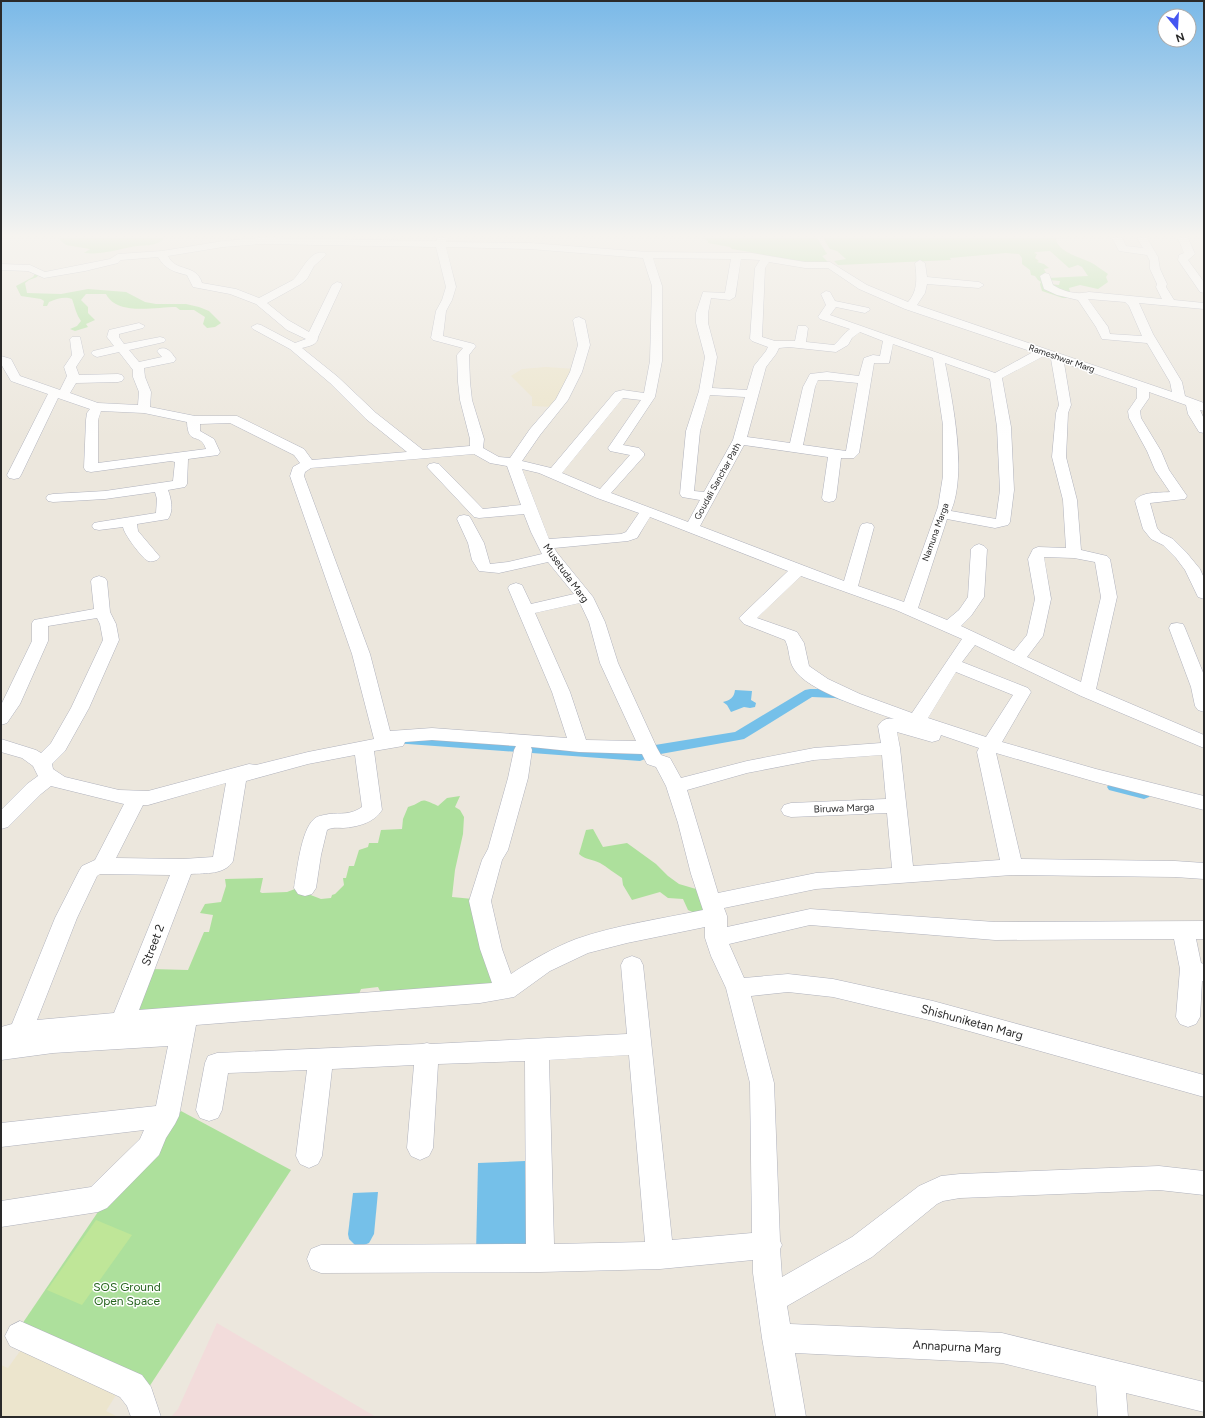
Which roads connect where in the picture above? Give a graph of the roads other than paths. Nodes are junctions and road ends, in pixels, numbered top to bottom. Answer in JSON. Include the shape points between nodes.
{"nodes":[{"id":1,"x":262,"y":304,"type":"edge"},
{"id":2,"x":328,"y":304,"type":"edge"},
{"id":3,"x":445,"y":304,"type":"edge"},
{"id":4,"x":657,"y":304,"type":"edge"},
{"id":5,"x":704,"y":304,"type":"edge"},
{"id":6,"x":758,"y":304,"type":"edge"},
{"id":7,"x":835,"y":304,"type":"edge"},
{"id":8,"x":837,"y":304,"type":"edge"},
{"id":9,"x":905,"y":304,"type":"edge"},
{"id":10,"x":911,"y":304,"type":"edge"},
{"id":11,"x":1087,"y":304,"type":"edge"},
{"id":12,"x":1134,"y":304,"type":"edge"},
{"id":13,"x":1188,"y":304,"type":"edge"},
{"id":14,"x":831,"y":305,"type":"joint"},
{"id":15,"x":909,"y":306,"type":"junction"},
{"id":16,"x":1204,"y":306,"type":"edge"},
{"id":17,"x":865,"y":310,"type":"dead end"},
{"id":18,"x":579,"y":320,"type":"dead end"},
{"id":19,"x":140,"y":326,"type":"dead end"},
{"id":20,"x":257,"y":327,"type":"dead end"},
{"id":21,"x":802,"y":328,"type":"dead end"},
{"id":22,"x":859,"y":328,"type":"junction"},
{"id":23,"x":312,"y":337,"type":"junction"},
{"id":24,"x":76,"y":339,"type":"dead end"},
{"id":25,"x":892,"y":340,"type":"junction"},
{"id":26,"x":1151,"y":340,"type":"junction"},
{"id":27,"x":774,"y":344,"type":"junction"},
{"id":28,"x":800,"y":345,"type":"junction"},
{"id":29,"x":123,"y":347,"type":"junction"},
{"id":30,"x":294,"y":347,"type":"junction"},
{"id":31,"x":1043,"y":352,"type":"junction"},
{"id":32,"x":97,"y":354,"type":"dead end"},
{"id":33,"x":938,"y":356,"type":"junction"},
{"id":34,"x":1057,"y":357,"type":"junction"},
{"id":35,"x":1,"y":360,"type":"edge"},
{"id":36,"x":137,"y":366,"type":"junction"},
{"id":37,"x":996,"y":377,"type":"junction"},
{"id":38,"x":118,"y":378,"type":"dead end"},
{"id":39,"x":72,"y":379,"type":"junction"},
{"id":40,"x":863,"y":380,"type":"junction"},
{"id":41,"x":1143,"y":386,"type":"junction"},
{"id":42,"x":705,"y":390,"type":"junction"},
{"id":43,"x":59,"y":393,"type":"junction"},
{"id":44,"x":752,"y":394,"type":"junction"},
{"id":45,"x":649,"y":397,"type":"junction"},
{"id":46,"x":1179,"y":398,"type":"junction"},
{"id":47,"x":1198,"y":405,"type":"edge"},
{"id":48,"x":97,"y":407,"type":"junction"},
{"id":49,"x":144,"y":409,"type":"junction"},
{"id":50,"x":193,"y":420,"type":"junction"},
{"id":51,"x":1204,"y":429,"type":"edge"},
{"id":52,"x":740,"y":440,"type":"junction"},
{"id":53,"x":796,"y":448,"type":"junction"},
{"id":54,"x":476,"y":450,"type":"junction"},
{"id":55,"x":835,"y":454,"type":"junction"},
{"id":56,"x":420,"y":455,"type":"junction"},
{"id":57,"x":179,"y":459,"type":"junction"},
{"id":58,"x":308,"y":464,"type":"junction"},
{"id":59,"x":512,"y":464,"type":"junction"},
{"id":60,"x":434,"y":467,"type":"dead end"},
{"id":61,"x":553,"y":474,"type":"junction"},
{"id":62,"x":14,"y":475,"type":"dead end"},
{"id":63,"x":160,"y":487,"type":"junction"},
{"id":64,"x":602,"y":495,"type":"junction"},
{"id":65,"x":708,"y":497,"type":"junction"},
{"id":66,"x":53,"y":498,"type":"dead end"},
{"id":67,"x":829,"y":498,"type":"dead end"},
{"id":68,"x":529,"y":509,"type":"junction"},
{"id":69,"x":647,"y":511,"type":"junction"},
{"id":70,"x":942,"y":514,"type":"junction"},
{"id":71,"x":464,"y":518,"type":"dead end"},
{"id":72,"x":129,"y":521,"type":"junction"},
{"id":73,"x":99,"y":526,"type":"dead end"},
{"id":74,"x":867,"y":527,"type":"dead end"},
{"id":75,"x":692,"y":528,"type":"junction"},
{"id":76,"x":979,"y":549,"type":"dead end"},
{"id":77,"x":547,"y":550,"type":"junction"},
{"id":78,"x":1074,"y":554,"type":"junction"},
{"id":79,"x":152,"y":557,"type":"dead end"},
{"id":80,"x":796,"y":572,"type":"junction"},
{"id":81,"x":99,"y":581,"type":"dead end"},
{"id":82,"x":516,"y":588,"type":"dead end"},
{"id":83,"x":850,"y":588,"type":"junction"},
{"id":84,"x":1204,"y":593,"type":"edge"},
{"id":85,"x":585,"y":597,"type":"junction"},
{"id":86,"x":526,"y":610,"type":"junction"},
{"id":87,"x":909,"y":610,"type":"junction"},
{"id":88,"x":102,"y":612,"type":"junction"},
{"id":89,"x":950,"y":627,"type":"junction"},
{"id":90,"x":1177,"y":628,"type":"dead end"},
{"id":91,"x":972,"y":637,"type":"junction"},
{"id":92,"x":1016,"y":659,"type":"junction"},
{"id":93,"x":953,"y":664,"type":"junction"},
{"id":94,"x":1087,"y":692,"type":"junction"},
{"id":95,"x":1204,"y":706,"type":"edge"},
{"id":96,"x":1,"y":719,"type":"edge"},
{"id":97,"x":919,"y":721,"type":"junction"},
{"id":98,"x":383,"y":738,"type":"junction"},
{"id":99,"x":1204,"y":742,"type":"edge"},
{"id":100,"x":1,"y":745,"type":"edge"},
{"id":101,"x":579,"y":746,"type":"junction"},
{"id":102,"x":364,"y":748,"type":"junction"},
{"id":103,"x":891,"y":748,"type":"junction"},
{"id":104,"x":989,"y":748,"type":"junction"},
{"id":105,"x":523,"y":750,"type":"junction"},
{"id":106,"x":651,"y":753,"type":"junction"},
{"id":107,"x":46,"y":770,"type":"junction"},
{"id":108,"x":676,"y":786,"type":"junction"},
{"id":109,"x":136,"y":798,"type":"junction"},
{"id":110,"x":1204,"y":803,"type":"edge"},
{"id":111,"x":896,"y":806,"type":"junction"},
{"id":112,"x":791,"y":810,"type":"dead end"},
{"id":113,"x":1,"y":822,"type":"edge"},
{"id":114,"x":102,"y":866,"type":"junction"},
{"id":115,"x":183,"y":867,"type":"junction"},
{"id":116,"x":1012,"y":867,"type":"junction"},
{"id":117,"x":1204,"y":871,"type":"edge"},
{"id":118,"x":903,"y":875,"type":"junction"},
{"id":119,"x":305,"y":888,"type":"dead end"},
{"id":120,"x":715,"y":919,"type":"junction"},
{"id":121,"x":1194,"y":931,"type":"edge"},
{"id":122,"x":632,"y":965,"type":"dead end"},
{"id":123,"x":1197,"y":971,"type":"edge"},
{"id":124,"x":737,"y":988,"type":"junction"},
{"id":125,"x":506,"y":990,"type":"junction"},
{"id":126,"x":1188,"y":1017,"type":"dead end"},
{"id":127,"x":122,"y":1023,"type":"junction"},
{"id":128,"x":184,"y":1025,"type":"junction"},
{"id":129,"x":11,"y":1034,"type":"edge"},
{"id":130,"x":639,"y":1044,"type":"junction"},
{"id":131,"x":1,"y":1050,"type":"edge"},
{"id":132,"x":537,"y":1050,"type":"junction"},
{"id":133,"x":427,"y":1053,"type":"junction"},
{"id":134,"x":321,"y":1058,"type":"junction"},
{"id":135,"x":1204,"y":1086,"type":"edge"},
{"id":136,"x":209,"y":1110,"type":"dead end"},
{"id":137,"x":166,"y":1116,"type":"junction"},
{"id":138,"x":1,"y":1135,"type":"edge"},
{"id":139,"x":420,"y":1148,"type":"dead end"},
{"id":140,"x":308,"y":1156,"type":"dead end"},
{"id":141,"x":1204,"y":1183,"type":"edge"},
{"id":142,"x":1,"y":1214,"type":"edge"},
{"id":143,"x":768,"y":1245,"type":"junction"},
{"id":144,"x":660,"y":1255,"type":"junction"},
{"id":145,"x":540,"y":1258,"type":"junction"},
{"id":146,"x":321,"y":1259,"type":"dead end"},
{"id":147,"x":771,"y":1299,"type":"junction"},
{"id":148,"x":20,"y":1336,"type":"dead end"},
{"id":149,"x":777,"y":1338,"type":"junction"},
{"id":150,"x":1110,"y":1375,"type":"junction"},
{"id":151,"x":1204,"y":1397,"type":"edge"},
{"id":152,"x":146,"y":1417,"type":"edge"},
{"id":153,"x":791,"y":1417,"type":"edge"},
{"id":154,"x":1113,"y":1417,"type":"edge"}],
"edges":[{"from":1,"to":23,"type":"street","via":[[303,335]]},
{"from":2,"to":23,"type":"street"},
{"from":3,"to":54,"type":"street","via":[[441,311],[437,338],[470,346],[463,355],[464,382],[466,400],[477,439]]},
{"from":4,"to":45,"type":"street","via":[[656,361]]},
{"from":5,"to":42,"type":"street","via":[[702,323],[712,357]]},
{"from":6,"to":27,"type":"street","via":[[756,339]]},
{"from":7,"to":14,"type":"street"},
{"from":8,"to":17,"type":"street"},
{"from":9,"to":15,"type":"street","name":"Rameshwar Marg"},
{"from":10,"to":15,"type":"street"},
{"from":11,"to":26,"type":"street","via":[[1106,337]]},
{"from":12,"to":26,"type":"street"},
{"from":13,"to":16,"type":"street"},
{"from":14,"to":22,"type":"street","via":[[824,317]]},
{"from":15,"to":31,"type":"street","name":"Rameshwar Marg"},
{"from":18,"to":59,"type":"street","via":[[584,345],[576,372],[562,400]]},
{"from":19,"to":29,"type":"street","via":[[113,332],[113,337]]},
{"from":20,"to":30,"type":"street"},
{"from":21,"to":28,"type":"street"},
{"from":22,"to":25,"type":"street"},
{"from":22,"to":28,"type":"street","via":[[847,336],[844,343],[836,349]]},
{"from":23,"to":30,"type":"street","via":[[312,342]]},
{"from":24,"to":39,"type":"street","via":[[78,355],[70,367]]},
{"from":25,"to":33,"type":"street"},
{"from":25,"to":40,"type":"street","via":[[888,343],[885,360],[868,361]]},
{"from":26,"to":46,"type":"street","via":[[1176,382]]},
{"from":27,"to":28,"type":"street"},
{"from":27,"to":44,"type":"street","name":"Goudali Sanchar Path","via":[[772,352],[760,366]]},
{"from":29,"to":32,"type":"street"},
{"from":29,"to":36,"type":"street"},
{"from":29,"to":36,"type":"street","via":[[162,346],[170,359]]},
{"from":30,"to":56,"type":"street","via":[[334,380],[371,416]]},
{"from":31,"to":34,"type":"street","name":"Rameshwar Marg"},
{"from":31,"to":37,"type":"street"},
{"from":33,"to":37,"type":"street"},
{"from":33,"to":70,"type":"street","name":"Namuna Marga","via":[[947,399],[952,450],[950,480]]},
{"from":34,"to":41,"type":"street","name":"Rameshwar Marg"},
{"from":34,"to":78,"type":"street","via":[[1065,405],[1062,413],[1059,457],[1070,500]]},
{"from":35,"to":43,"type":"street","via":[[7,362],[15,378],[11,380]]},
{"from":36,"to":49,"type":"street","via":[[138,377],[145,392]]},
{"from":37,"to":70,"type":"street","via":[[1004,427],[1008,490],[1003,522],[995,524]]},
{"from":38,"to":39,"type":"street"},
{"from":39,"to":43,"type":"street","via":[[69,386]]},
{"from":40,"to":53,"type":"street","via":[[827,376],[814,378],[809,387]]},
{"from":40,"to":55,"type":"street","via":[[852,453]]},
{"from":41,"to":46,"type":"street","name":"Rameshwar Marg"},
{"from":41,"to":84,"type":"street","via":[[1143,398],[1134,411],[1135,418],[1162,470],[1180,496],[1142,501],[1150,529],[1182,555]]},
{"from":42,"to":44,"type":"street"},
{"from":42,"to":65,"type":"street","via":[[694,431],[687,494]]},
{"from":43,"to":48,"type":"street"},
{"from":43,"to":62,"type":"street"},
{"from":44,"to":52,"type":"street","name":"Goudali Sanchar Path"},
{"from":45,"to":61,"type":"street","via":[[619,395]]},
{"from":45,"to":64,"type":"street","via":[[615,448],[634,451],[637,456]]},
{"from":46,"to":47,"type":"street","name":"Rameshwar Marg"},
{"from":47,"to":51,"type":"street","via":[[1194,414]]},
{"from":48,"to":49,"type":"street"},
{"from":48,"to":57,"type":"street","via":[[92,420],[91,468],[160,458]]},
{"from":49,"to":50,"type":"street"},
{"from":50,"to":57,"type":"street","via":[[194,433],[207,437],[212,444],[213,452],[181,456]]},
{"from":50,"to":58,"type":"street","via":[[232,420],[299,452]]},
{"from":52,"to":53,"type":"street"},
{"from":52,"to":65,"type":"street","name":"Goudali Sanchar Path"},
{"from":53,"to":55,"type":"street"},
{"from":54,"to":56,"type":"street"},
{"from":54,"to":59,"type":"street","via":[[495,460]]},
{"from":55,"to":67,"type":"street"},
{"from":56,"to":58,"type":"street"},
{"from":57,"to":63,"type":"street","via":[[182,460],[180,484]]},
{"from":58,"to":98,"type":"street","via":[[298,470],[297,476],[361,654]]},
{"from":59,"to":61,"type":"street","via":[[530,466]]},
{"from":59,"to":68,"type":"street","name":"Musetuda Marg"},
{"from":60,"to":68,"type":"street","via":[[479,514]]},
{"from":61,"to":64,"type":"street"},
{"from":63,"to":66,"type":"street","via":[[105,495]]},
{"from":63,"to":72,"type":"street","via":[[164,499],[163,516]]},
{"from":64,"to":69,"type":"street"},
{"from":65,"to":75,"type":"street","name":"Goudali Sanchar Path"},
{"from":68,"to":77,"type":"street","name":"Musetuda Marg"},
{"from":69,"to":75,"type":"street"},
{"from":69,"to":77,"type":"street","via":[[632,535]]},
{"from":70,"to":87,"type":"street","name":"Namuna Marga"},
{"from":71,"to":77,"type":"street","via":[[484,568],[515,564]]},
{"from":72,"to":73,"type":"street"},
{"from":72,"to":79,"type":"street","via":[[131,532]]},
{"from":74,"to":83,"type":"street"},
{"from":75,"to":80,"type":"street"},
{"from":76,"to":89,"type":"street","via":[[976,596]]},
{"from":77,"to":85,"type":"street","name":"Musetuda Marg"},
{"from":78,"to":92,"type":"street","via":[[1038,552],[1036,559],[1043,599],[1035,636]]},
{"from":78,"to":94,"type":"street","via":[[1100,558],[1103,561],[1108,597]]},
{"from":80,"to":83,"type":"street"},
{"from":80,"to":97,"type":"street","via":[[746,618],[791,636],[803,669],[813,678],[836,690]]},
{"from":81,"to":88,"type":"street"},
{"from":82,"to":86,"type":"street"},
{"from":83,"to":87,"type":"street"},
{"from":85,"to":86,"type":"street"},
{"from":85,"to":106,"type":"street","name":"Musetuda Marg","via":[[597,622],[609,663]]},
{"from":86,"to":101,"type":"street","via":[[561,692]]},
{"from":87,"to":89,"type":"street"},
{"from":88,"to":96,"type":"street","via":[[40,623],[40,641],[11,704]]},
{"from":88,"to":107,"type":"street","via":[[108,624],[111,640],[80,708]]},
{"from":89,"to":91,"type":"street"},
{"from":90,"to":95,"type":"street","via":[[1200,687]]},
{"from":91,"to":92,"type":"street"},
{"from":91,"to":93,"type":"street"},
{"from":92,"to":94,"type":"street"},
{"from":93,"to":97,"type":"street","via":[[919,716]]},
{"from":93,"to":104,"type":"street","via":[[1022,692]]},
{"from":94,"to":99,"type":"street"},
{"from":97,"to":104,"type":"street"},
{"from":98,"to":101,"type":"street","via":[[432,734]]},
{"from":98,"to":109,"type":"street","via":[[148,798]]},
{"from":100,"to":107,"type":"street","via":[[29,754]]},
{"from":101,"to":106,"type":"street"},
{"from":102,"to":105,"type":"street","via":[[390,742]]},
{"from":102,"to":115,"type":"street","via":[[308,758],[237,777],[223,862]]},
{"from":102,"to":119,"type":"street","via":[[372,810],[363,817],[350,821],[324,822],[319,826]]},
{"from":103,"to":104,"type":"street","via":[[887,726],[890,724]]},
{"from":103,"to":108,"type":"street","via":[[814,754],[747,767]]},
{"from":103,"to":111,"type":"street"},
{"from":104,"to":110,"type":"street"},
{"from":104,"to":116,"type":"street"},
{"from":105,"to":106,"type":"street"},
{"from":105,"to":125,"type":"street","via":[[498,850],[492,860],[480,901],[491,949]]},
{"from":106,"to":108,"type":"street","via":[[663,763]]},
{"from":107,"to":109,"type":"street","via":[[59,782],[119,797]]},
{"from":107,"to":113,"type":"street","via":[[34,789]]},
{"from":108,"to":120,"type":"street"},
{"from":109,"to":114,"type":"street"},
{"from":111,"to":112,"type":"street","name":"Biruwa Marga"},
{"from":111,"to":118,"type":"street"},
{"from":114,"to":115,"type":"street"},
{"from":114,"to":129,"type":"street","via":[[89,871]]},
{"from":115,"to":127,"type":"street","name":"Street 2"},
{"from":116,"to":117,"type":"street"},
{"from":116,"to":118,"type":"street"},
{"from":118,"to":120,"type":"street","via":[[816,881]]},
{"from":120,"to":121,"type":"street","via":[[810,917],[995,930]]},
{"from":120,"to":124,"type":"street","via":[[722,956]]},
{"from":120,"to":125,"type":"street","via":[[627,934],[582,946],[542,965]]},
{"from":121,"to":123,"type":"street"},
{"from":122,"to":130,"type":"street"},
{"from":123,"to":126,"type":"street"},
{"from":124,"to":135,"type":"street","name":"Shishuniketan Marg","via":[[788,983],[833,988],[933,1011]]},
{"from":124,"to":143,"type":"street","via":[[762,1083]]},
{"from":125,"to":128,"type":"street"},
{"from":127,"to":128,"type":"street"},
{"from":127,"to":129,"type":"street"},
{"from":128,"to":131,"type":"street"},
{"from":128,"to":137,"type":"street"},
{"from":130,"to":132,"type":"street"},
{"from":130,"to":144,"type":"street"},
{"from":132,"to":133,"type":"street"},
{"from":132,"to":145,"type":"street"},
{"from":133,"to":134,"type":"street"},
{"from":133,"to":139,"type":"street"},
{"from":134,"to":136,"type":"street","via":[[217,1063]]},
{"from":134,"to":140,"type":"street"},
{"from":137,"to":138,"type":"street"},
{"from":137,"to":142,"type":"street","via":[[150,1147],[98,1199]]},
{"from":141,"to":147,"type":"street","via":[[1159,1178],[960,1186],[941,1189],[928,1195],[862,1247]]},
{"from":143,"to":144,"type":"street"},
{"from":143,"to":147,"type":"street","via":[[767,1273]]},
{"from":144,"to":145,"type":"street"},
{"from":145,"to":146,"type":"street"},
{"from":147,"to":149,"type":"street"},
{"from":148,"to":152,"type":"street","via":[[131,1386],[140,1398]]},
{"from":149,"to":150,"type":"street","name":"Annapurna Marg","via":[[1002,1348]]},
{"from":149,"to":153,"type":"street"},
{"from":150,"to":151,"type":"street","name":"Annapurna Marg"},
{"from":150,"to":154,"type":"street"}]}
